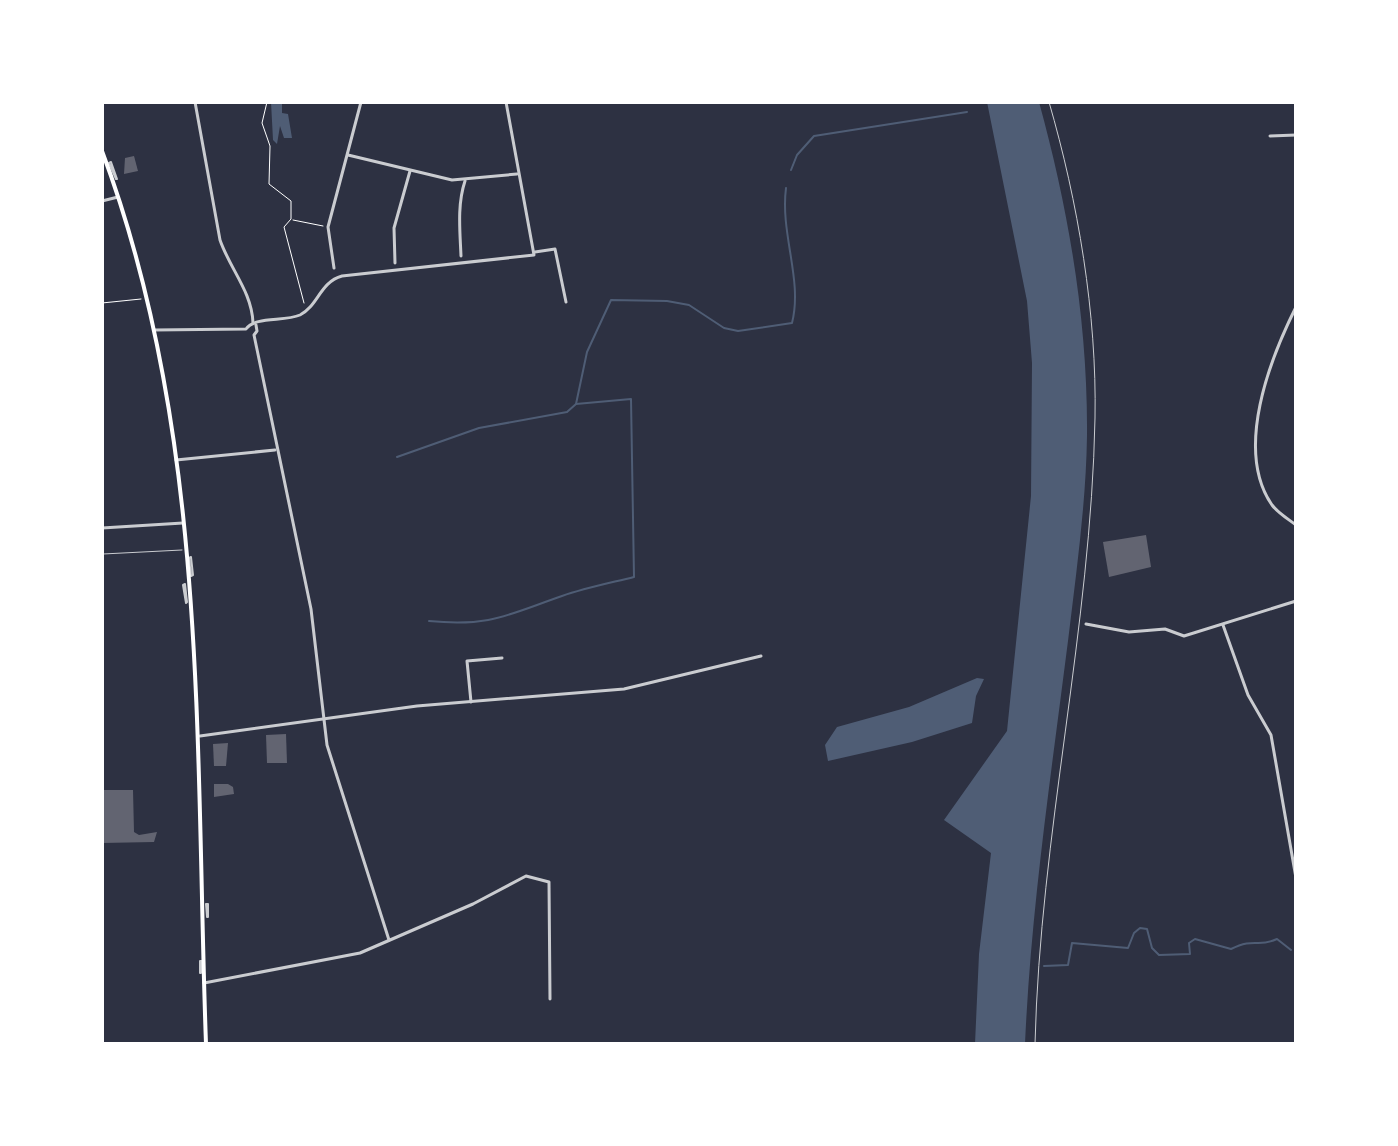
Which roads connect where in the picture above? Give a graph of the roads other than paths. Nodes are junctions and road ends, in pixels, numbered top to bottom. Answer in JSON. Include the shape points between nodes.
{"nodes":[{"id":1,"x":195,"y":102,"type":"edge"},
{"id":2,"x":361,"y":102,"type":"edge"},
{"id":3,"x":433,"y":102,"type":"edge"},
{"id":4,"x":488,"y":102,"type":"edge"},
{"id":5,"x":506,"y":102,"type":"edge"},
{"id":6,"x":1049,"y":102,"type":"edge"},
{"id":7,"x":1296,"y":135,"type":"edge"},
{"id":8,"x":1270,"y":136,"type":"dead end"},
{"id":9,"x":102,"y":151,"type":"edge"},
{"id":10,"x":348,"y":155,"type":"junction"},
{"id":11,"x":410,"y":171,"type":"junction"},
{"id":12,"x":518,"y":174,"type":"junction"},
{"id":13,"x":465,"y":181,"type":"junction"},
{"id":14,"x":118,"y":197,"type":"junction"},
{"id":15,"x":102,"y":201,"type":"edge"},
{"id":16,"x":534,"y":253,"type":"junction"},
{"id":17,"x":461,"y":256,"type":"dead end"},
{"id":18,"x":395,"y":263,"type":"dead end"},
{"id":19,"x":334,"y":268,"type":"dead end"},
{"id":20,"x":566,"y":302,"type":"dead end"},
{"id":21,"x":1296,"y":307,"type":"edge"},
{"id":22,"x":254,"y":324,"type":"junction"},
{"id":23,"x":246,"y":329,"type":"junction"},
{"id":24,"x":154,"y":330,"type":"junction"},
{"id":25,"x":254,"y":335,"type":"junction"},
{"id":26,"x":275,"y":450,"type":"junction"},
{"id":27,"x":176,"y":460,"type":"junction"},
{"id":28,"x":183,"y":523,"type":"junction"},
{"id":29,"x":1296,"y":525,"type":"edge"},
{"id":30,"x":102,"y":528,"type":"edge"},
{"id":31,"x":185,"y":550,"type":"junction"},
{"id":32,"x":103,"y":554,"type":"edge"},
{"id":33,"x":1296,"y":601,"type":"edge"},
{"id":34,"x":1079,"y":622,"type":"junction"},
{"id":35,"x":1086,"y":624,"type":"joint"},
{"id":36,"x":1223,"y":625,"type":"junction"},
{"id":37,"x":761,"y":656,"type":"dead end"},
{"id":38,"x":502,"y":658,"type":"dead end"},
{"id":39,"x":471,"y":702,"type":"junction"},
{"id":40,"x":323,"y":721,"type":"junction"},
{"id":41,"x":200,"y":736,"type":"junction"},
{"id":42,"x":1296,"y":878,"type":"edge"},
{"id":43,"x":389,"y":940,"type":"junction"},
{"id":44,"x":204,"y":983,"type":"junction"},
{"id":45,"x":550,"y":999,"type":"dead end"},
{"id":46,"x":206,"y":1044,"type":"edge"},
{"id":47,"x":1035,"y":1044,"type":"edge"}],
"edges":[{"from":1,"to":22,"type":"street","via":[[220,240],[248,294]]},
{"from":2,"to":10,"type":"street"},
{"from":3,"to":4,"type":"street"},
{"from":5,"to":12,"type":"street"},
{"from":6,"to":34,"type":"lane","via":[[1069,182],[1093,360],[1089,543]]},
{"from":7,"to":8,"type":"street"},
{"from":9,"to":14,"type":"main road"},
{"from":10,"to":11,"type":"street"},
{"from":10,"to":19,"type":"street","via":[[328,227]]},
{"from":11,"to":13,"type":"street"},
{"from":11,"to":18,"type":"street","via":[[394,228]]},
{"from":12,"to":13,"type":"street"},
{"from":12,"to":16,"type":"street"},
{"from":13,"to":17,"type":"street","via":[[458,204]]},
{"from":14,"to":15,"type":"street"},
{"from":14,"to":24,"type":"main road"},
{"from":16,"to":20,"type":"street","via":[[555,249]]},
{"from":16,"to":22,"type":"street","via":[[342,276],[326,284],[305,311]]},
{"from":21,"to":29,"type":"street","via":[[1275,353],[1255,439],[1267,494]]},
{"from":22,"to":23,"type":"street"},
{"from":22,"to":25,"type":"street"},
{"from":23,"to":24,"type":"street"},
{"from":23,"to":25,"type":"street"},
{"from":24,"to":27,"type":"main road"},
{"from":25,"to":26,"type":"street"},
{"from":26,"to":27,"type":"street"},
{"from":26,"to":40,"type":"street","via":[[311,609]]},
{"from":27,"to":28,"type":"main road"},
{"from":28,"to":30,"type":"street"},
{"from":28,"to":31,"type":"main road"},
{"from":31,"to":32,"type":"lane"},
{"from":31,"to":41,"type":"main road"},
{"from":33,"to":36,"type":"street"},
{"from":34,"to":35,"type":"lane"},
{"from":34,"to":47,"type":"lane","via":[[1040,917]]},
{"from":35,"to":36,"type":"street","via":[[1129,632],[1165,629],[1179,636]]},
{"from":36,"to":42,"type":"street","via":[[1248,695],[1274,743]]},
{"from":37,"to":39,"type":"street","via":[[624,689]]},
{"from":38,"to":39,"type":"street","via":[[467,661]]},
{"from":39,"to":40,"type":"street"},
{"from":40,"to":41,"type":"street"},
{"from":40,"to":43,"type":"street"},
{"from":41,"to":44,"type":"main road"},
{"from":43,"to":44,"type":"street","via":[[360,953]]},
{"from":43,"to":45,"type":"street","via":[[520,877],[544,879],[549,882]]},
{"from":44,"to":46,"type":"main road"}]}
